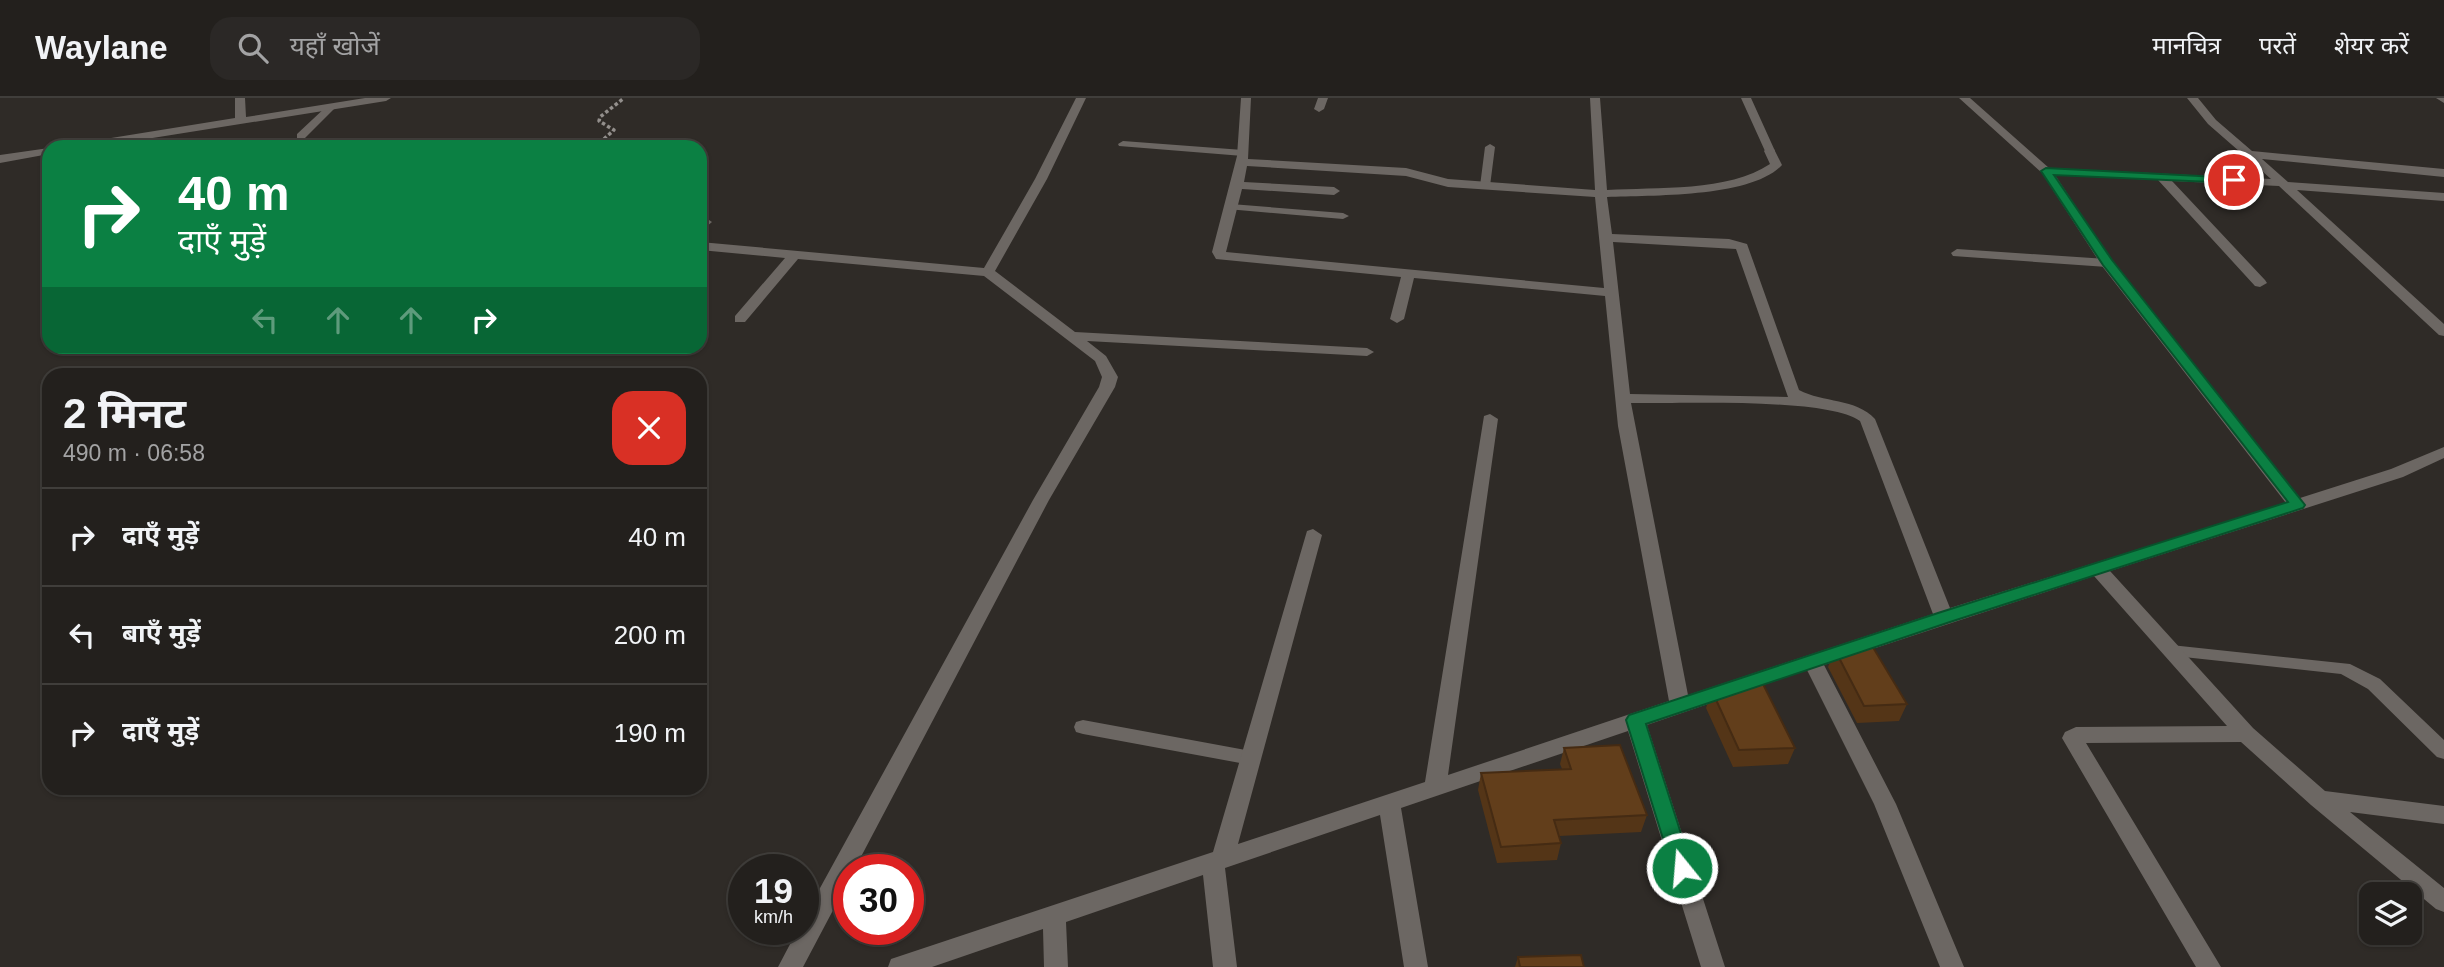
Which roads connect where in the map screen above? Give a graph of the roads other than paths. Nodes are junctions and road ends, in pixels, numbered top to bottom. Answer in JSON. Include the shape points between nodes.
{"nodes":[{"id":1,"x":240,"y":98,"type":"edge"},
{"id":2,"x":386,"y":98,"type":"edge"},
{"id":3,"x":1081,"y":98,"type":"edge"},
{"id":4,"x":1247,"y":98,"type":"edge"},
{"id":5,"x":1595,"y":98,"type":"edge"},
{"id":6,"x":1746,"y":98,"type":"edge"},
{"id":7,"x":1964,"y":98,"type":"edge"},
{"id":8,"x":2187,"y":98,"type":"edge"},
{"id":9,"x":2192,"y":98,"type":"edge"},
{"id":10,"x":331,"y":107,"type":"junction"},
{"id":11,"x":241,"y":121,"type":"junction"},
{"id":12,"x":301,"y":136,"type":"dead end"},
{"id":13,"x":119,"y":140,"type":"edge"},
{"id":14,"x":1123,"y":144,"type":"dead end"},
{"id":15,"x":1490,"y":148,"type":"dead end"},
{"id":16,"x":1770,"y":151,"type":"joint"},
{"id":17,"x":42,"y":152,"type":"edge"},
{"id":18,"x":2249,"y":154,"type":"junction"},
{"id":19,"x":1242,"y":157,"type":"junction"},
{"id":20,"x":0,"y":159,"type":"edge"},
{"id":21,"x":2046,"y":171,"type":"junction"},
{"id":22,"x":2444,"y":173,"type":"edge"},
{"id":23,"x":2160,"y":175,"type":"junction"},
{"id":24,"x":2284,"y":184,"type":"junction"},
{"id":25,"x":1237,"y":185,"type":"junction"},
{"id":26,"x":1485,"y":186,"type":"junction"},
{"id":27,"x":1334,"y":191,"type":"dead end"},
{"id":28,"x":1601,"y":194,"type":"junction"},
{"id":29,"x":2444,"y":197,"type":"edge"},
{"id":30,"x":1231,"y":207,"type":"junction"},
{"id":31,"x":1343,"y":216,"type":"dead end"},
{"id":32,"x":1607,"y":238,"type":"junction"},
{"id":33,"x":707,"y":247,"type":"edge"},
{"id":34,"x":1956,"y":253,"type":"dead end"},
{"id":35,"x":794,"y":255,"type":"junction"},
{"id":36,"x":2108,"y":263,"type":"junction"},
{"id":37,"x":988,"y":272,"type":"junction"},
{"id":38,"x":1408,"y":274,"type":"junction"},
{"id":39,"x":2260,"y":283,"type":"dead end"},
{"id":40,"x":1613,"y":293,"type":"junction"},
{"id":41,"x":740,"y":318,"type":"dead end"},
{"id":42,"x":1397,"y":319,"type":"dead end"},
{"id":43,"x":2444,"y":332,"type":"edge"},
{"id":44,"x":1071,"y":336,"type":"junction"},
{"id":45,"x":1367,"y":352,"type":"dead end"},
{"id":46,"x":1624,"y":398,"type":"junction"},
{"id":47,"x":1810,"y":402,"type":"junction"},
{"id":48,"x":1490,"y":419,"type":"dead end"},
{"id":49,"x":2444,"y":452,"type":"edge"},
{"id":50,"x":2298,"y":505,"type":"junction"},
{"id":51,"x":1313,"y":535,"type":"dead end"},
{"id":52,"x":2097,"y":568,"type":"junction"},
{"id":53,"x":1944,"y":617,"type":"junction"},
{"id":54,"x":2171,"y":651,"type":"junction"},
{"id":55,"x":1812,"y":661,"type":"junction"},
{"id":56,"x":1680,"y":705,"type":"junction"},
{"id":57,"x":1635,"y":720,"type":"junction"},
{"id":58,"x":1083,"y":727,"type":"dead end"},
{"id":59,"x":2246,"y":734,"type":"junction"},
{"id":60,"x":2444,"y":752,"type":"edge"},
{"id":61,"x":1251,"y":758,"type":"junction"},
{"id":62,"x":1434,"y":788,"type":"junction"},
{"id":63,"x":2319,"y":799,"type":"junction"},
{"id":64,"x":1389,"y":803,"type":"junction"},
{"id":65,"x":2444,"y":815,"type":"edge"},
{"id":66,"x":1218,"y":860,"type":"junction"},
{"id":67,"x":2444,"y":902,"type":"edge"},
{"id":68,"x":1054,"y":915,"type":"junction"},
{"id":69,"x":790,"y":967,"type":"edge"},
{"id":70,"x":900,"y":967,"type":"edge"},
{"id":71,"x":1056,"y":967,"type":"edge"},
{"id":72,"x":1225,"y":967,"type":"edge"},
{"id":73,"x":1416,"y":967,"type":"edge"},
{"id":74,"x":1713,"y":967,"type":"edge"},
{"id":75,"x":1952,"y":967,"type":"edge"},
{"id":76,"x":2209,"y":967,"type":"edge"}],
"edges":[{"from":1,"to":11,"type":"street"},
{"from":2,"to":10,"type":"street"},
{"from":3,"to":37,"type":"street"},
{"from":4,"to":19,"type":"street"},
{"from":5,"to":28,"type":"street"},
{"from":6,"to":16,"type":"lane"},
{"from":7,"to":21,"type":"street"},
{"from":8,"to":9,"type":"street"},
{"from":9,"to":18,"type":"street"},
{"from":10,"to":11,"type":"street"},
{"from":10,"to":12,"type":"lane"},
{"from":11,"to":13,"type":"street"},
{"from":14,"to":19,"type":"lane"},
{"from":15,"to":26,"type":"lane"},
{"from":16,"to":28,"type":"street","via":[[1776,165],[1759,177],[1715,187]]},
{"from":17,"to":20,"type":"street"},
{"from":18,"to":22,"type":"street"},
{"from":18,"to":24,"type":"street"},
{"from":19,"to":25,"type":"street"},
{"from":19,"to":26,"type":"street","via":[[1406,172],[1442,182]]},
{"from":21,"to":23,"type":"street"},
{"from":21,"to":36,"type":"street"},
{"from":23,"to":24,"type":"street"},
{"from":23,"to":39,"type":"street"},
{"from":24,"to":29,"type":"street"},
{"from":24,"to":43,"type":"street"},
{"from":25,"to":27,"type":"street"},
{"from":25,"to":30,"type":"street"},
{"from":26,"to":28,"type":"street"},
{"from":28,"to":32,"type":"street"},
{"from":30,"to":31,"type":"lane"},
{"from":30,"to":38,"type":"street","via":[[1221,256]]},
{"from":32,"to":40,"type":"street"},
{"from":32,"to":47,"type":"street","via":[[1742,247],[1788,385],[1792,393]]},
{"from":33,"to":35,"type":"street"},
{"from":34,"to":36,"type":"lane"},
{"from":35,"to":37,"type":"street"},
{"from":35,"to":41,"type":"street"},
{"from":36,"to":50,"type":"street"},
{"from":37,"to":44,"type":"street"},
{"from":38,"to":40,"type":"street"},
{"from":38,"to":42,"type":"street"},
{"from":40,"to":46,"type":"street"},
{"from":44,"to":45,"type":"street"},
{"from":44,"to":69,"type":"street","via":[[1107,367],[1107,387],[1041,500]]},
{"from":46,"to":47,"type":"street"},
{"from":46,"to":56,"type":"street"},
{"from":47,"to":53,"type":"street","via":[[1850,410],[1867,419]]},
{"from":48,"to":62,"type":"street"},
{"from":49,"to":50,"type":"street","via":[[2397,473]]},
{"from":50,"to":52,"type":"street"},
{"from":51,"to":61,"type":"street"},
{"from":52,"to":53,"type":"street"},
{"from":52,"to":54,"type":"street"},
{"from":53,"to":55,"type":"street"},
{"from":54,"to":59,"type":"street"},
{"from":54,"to":60,"type":"lane","via":[[2344,668],[2374,684]]},
{"from":55,"to":56,"type":"street"},
{"from":55,"to":75,"type":"street","via":[[1885,804]]},
{"from":56,"to":57,"type":"street"},
{"from":57,"to":62,"type":"street"},
{"from":57,"to":74,"type":"street"},
{"from":58,"to":61,"type":"lane"},
{"from":59,"to":63,"type":"street"},
{"from":59,"to":76,"type":"street","via":[[2072,738]]},
{"from":61,"to":66,"type":"street"},
{"from":62,"to":64,"type":"street"},
{"from":63,"to":65,"type":"street"},
{"from":63,"to":67,"type":"street"},
{"from":64,"to":66,"type":"street"},
{"from":64,"to":73,"type":"street"},
{"from":66,"to":68,"type":"street"},
{"from":66,"to":72,"type":"street"},
{"from":68,"to":70,"type":"street"},
{"from":68,"to":71,"type":"street"}]}
